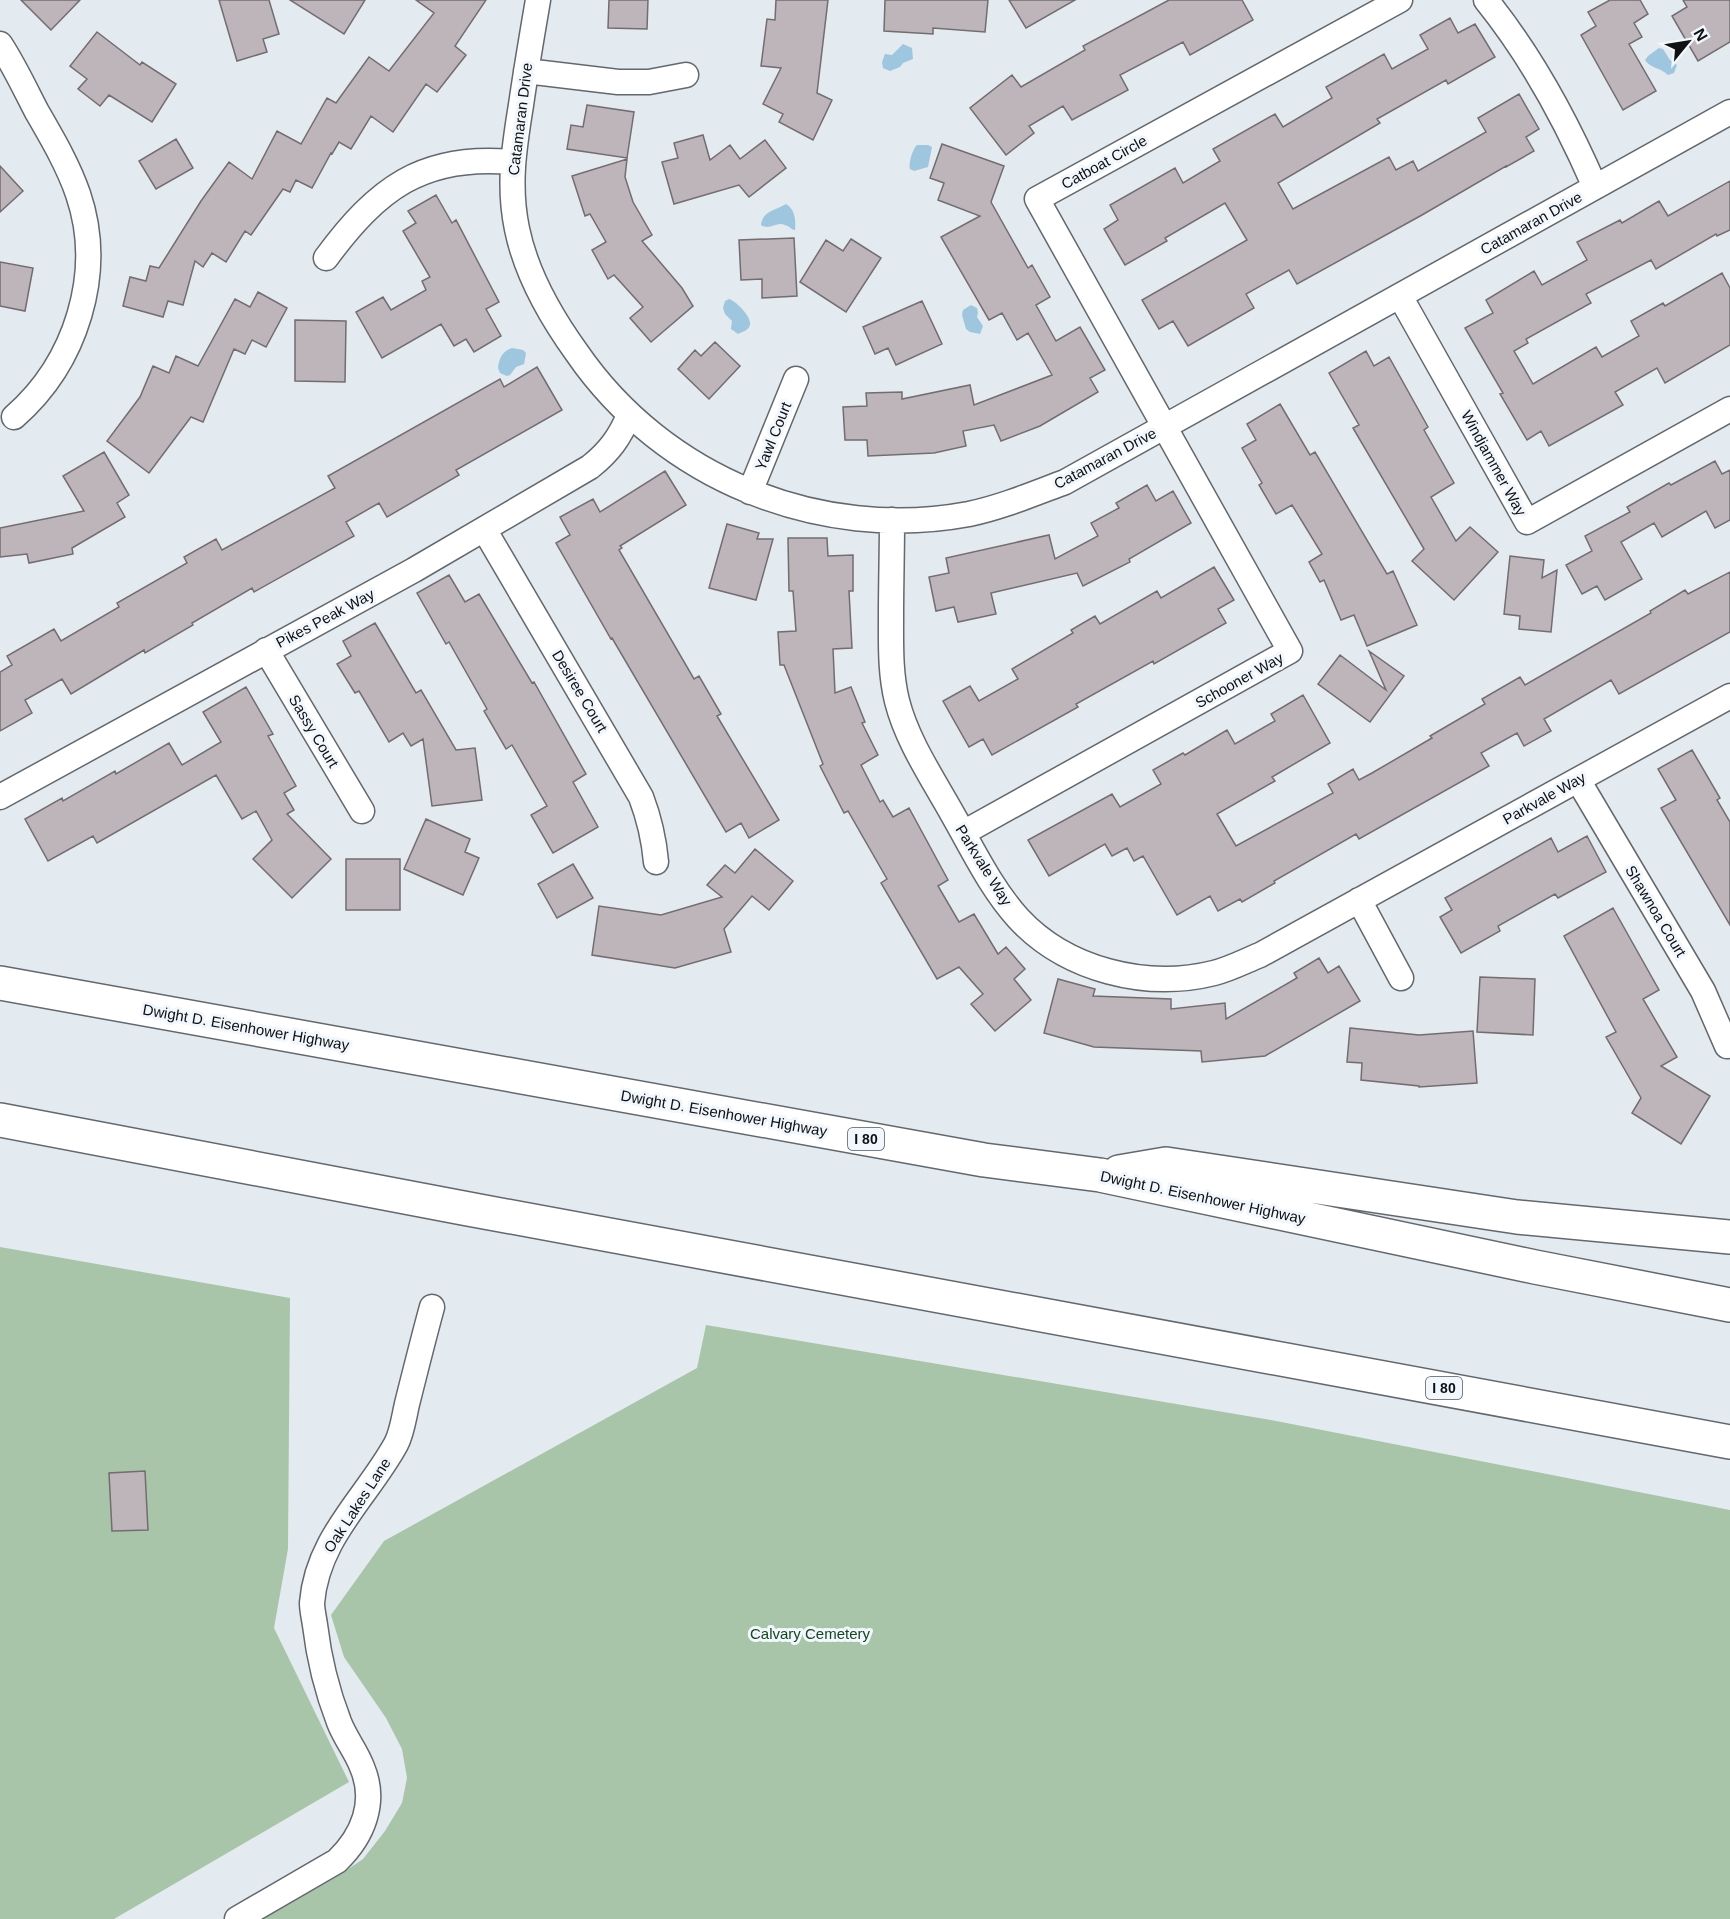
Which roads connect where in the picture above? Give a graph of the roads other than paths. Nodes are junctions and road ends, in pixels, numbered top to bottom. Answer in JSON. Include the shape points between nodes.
{"nodes":[{"id":1,"x":538,"y":0,"type":"edge"},
{"id":2,"x":1400,"y":0,"type":"edge"},
{"id":3,"x":1486,"y":0,"type":"edge"},
{"id":4,"x":0,"y":44,"type":"edge"},
{"id":5,"x":526,"y":71,"type":"junction"},
{"id":6,"x":686,"y":75,"type":"dead end"},
{"id":7,"x":1730,"y":112,"type":"edge"},
{"id":8,"x":512,"y":162,"type":"junction"},
{"id":9,"x":1595,"y":188,"type":"junction"},
{"id":10,"x":326,"y":258,"type":"dead end"},
{"id":11,"x":1400,"y":296,"type":"junction"},
{"id":12,"x":796,"y":379,"type":"dead end"},
{"id":13,"x":1730,"y":409,"type":"edge"},
{"id":14,"x":629,"y":415,"type":"junction"},
{"id":15,"x":14,"y":417,"type":"dead end"},
{"id":16,"x":1164,"y":427,"type":"junction"},
{"id":17,"x":750,"y":492,"type":"junction"},
{"id":18,"x":892,"y":520,"type":"junction"},
{"id":19,"x":484,"y":529,"type":"junction"},
{"id":20,"x":266,"y":650,"type":"junction"},
{"id":21,"x":1730,"y":696,"type":"edge"},
{"id":22,"x":1578,"y":780,"type":"junction"},
{"id":23,"x":0,"y":797,"type":"edge"},
{"id":24,"x":362,"y":811,"type":"dead end"},
{"id":25,"x":963,"y":833,"type":"junction"},
{"id":26,"x":656,"y":862,"type":"dead end"},
{"id":27,"x":1359,"y":900,"type":"junction"},
{"id":28,"x":1401,"y":978,"type":"dead end"},
{"id":29,"x":0,"y":982,"type":"edge"},
{"id":30,"x":1727,"y":1046,"type":"dead end"},
{"id":31,"x":0,"y":1120,"type":"edge"},
{"id":32,"x":1100,"y":1175,"type":"junction"},
{"id":33,"x":1730,"y":1238,"type":"edge"},
{"id":34,"x":1730,"y":1305,"type":"edge"},
{"id":35,"x":432,"y":1307,"type":"dead end"},
{"id":36,"x":1730,"y":1442,"type":"edge"},
{"id":37,"x":237,"y":1919,"type":"edge"}],
"edges":[{"from":1,"to":5,"type":"street","name":"Catamaran Drive"},
{"from":2,"to":16,"type":"street","name":"Catboat Circle","via":[[1037,199]]},
{"from":3,"to":9,"type":"street","via":[[1557,106]]},
{"from":4,"to":15,"type":"street","via":[[73,182],[87,246],[87,283],[66,352],[48,381]]},
{"from":5,"to":6,"type":"street","via":[[618,82],[649,82]]},
{"from":5,"to":8,"type":"street","name":"Catamaran Drive"},
{"from":7,"to":9,"type":"street","name":"Catamaran Drive"},
{"from":8,"to":10,"type":"street","via":[[468,161],[434,168],[401,182],[373,202]]},
{"from":8,"to":14,"type":"street","name":"Catamaran Drive","via":[[517,230],[542,296],[589,371]]},
{"from":9,"to":11,"type":"street","name":"Catamaran Drive"},
{"from":11,"to":13,"type":"street","name":"Windjammer Way","via":[[1527,522]]},
{"from":11,"to":16,"type":"street","name":"Catamaran Drive"},
{"from":12,"to":17,"type":"street","name":"Yawl Court"},
{"from":14,"to":17,"type":"street","name":"Catamaran Drive","via":[[695,465]]},
{"from":14,"to":19,"type":"street","name":"Pikes Peak Way","via":[[614,445],[603,457]]},
{"from":16,"to":18,"type":"street","name":"Catamaran Drive","via":[[1065,482],[1008,504],[969,514]]},
{"from":16,"to":25,"type":"street","name":"Schooner Way","via":[[1290,651]]},
{"from":17,"to":18,"type":"street","name":"Catamaran Drive","via":[[827,514]]},
{"from":18,"to":25,"type":"street","name":"Parkvale Way","via":[[891,664],[897,700],[916,749]]},
{"from":19,"to":20,"type":"street","name":"Pikes Peak Way"},
{"from":19,"to":26,"type":"street","name":"Desiree Court","via":[[637,789],[647,813]]},
{"from":20,"to":23,"type":"street","name":"Pikes Peak Way"},
{"from":20,"to":24,"type":"street","name":"Sassy Court"},
{"from":21,"to":22,"type":"street","name":"Parkvale Way"},
{"from":22,"to":27,"type":"street","name":"Parkvale Way"},
{"from":22,"to":30,"type":"street","name":"Shawnoa Court","via":[[1703,991]]},
{"from":25,"to":27,"type":"street","name":"Parkvale Way","via":[[996,891],[1031,931],[1075,959],[1125,976],[1178,979],[1229,968]]},
{"from":27,"to":28,"type":"street"},
{"from":29,"to":32,"type":"highway","name":"Dwight D. Eisenhower Highway","number":"I 80","via":[[984,1160]]},
{"from":31,"to":36,"type":"highway","number":"I 80"},
{"from":32,"to":33,"type":"highway","via":[[1166,1164],[1517,1216]]},
{"from":32,"to":34,"type":"highway","name":"Dwight D. Eisenhower Highway","number":"I 80"},
{"from":35,"to":37,"type":"street","name":"Oak Lakes Lane","via":[[398,1442],[326,1551],[312,1605],[326,1688],[368,1789],[362,1829],[337,1861]]}]}
